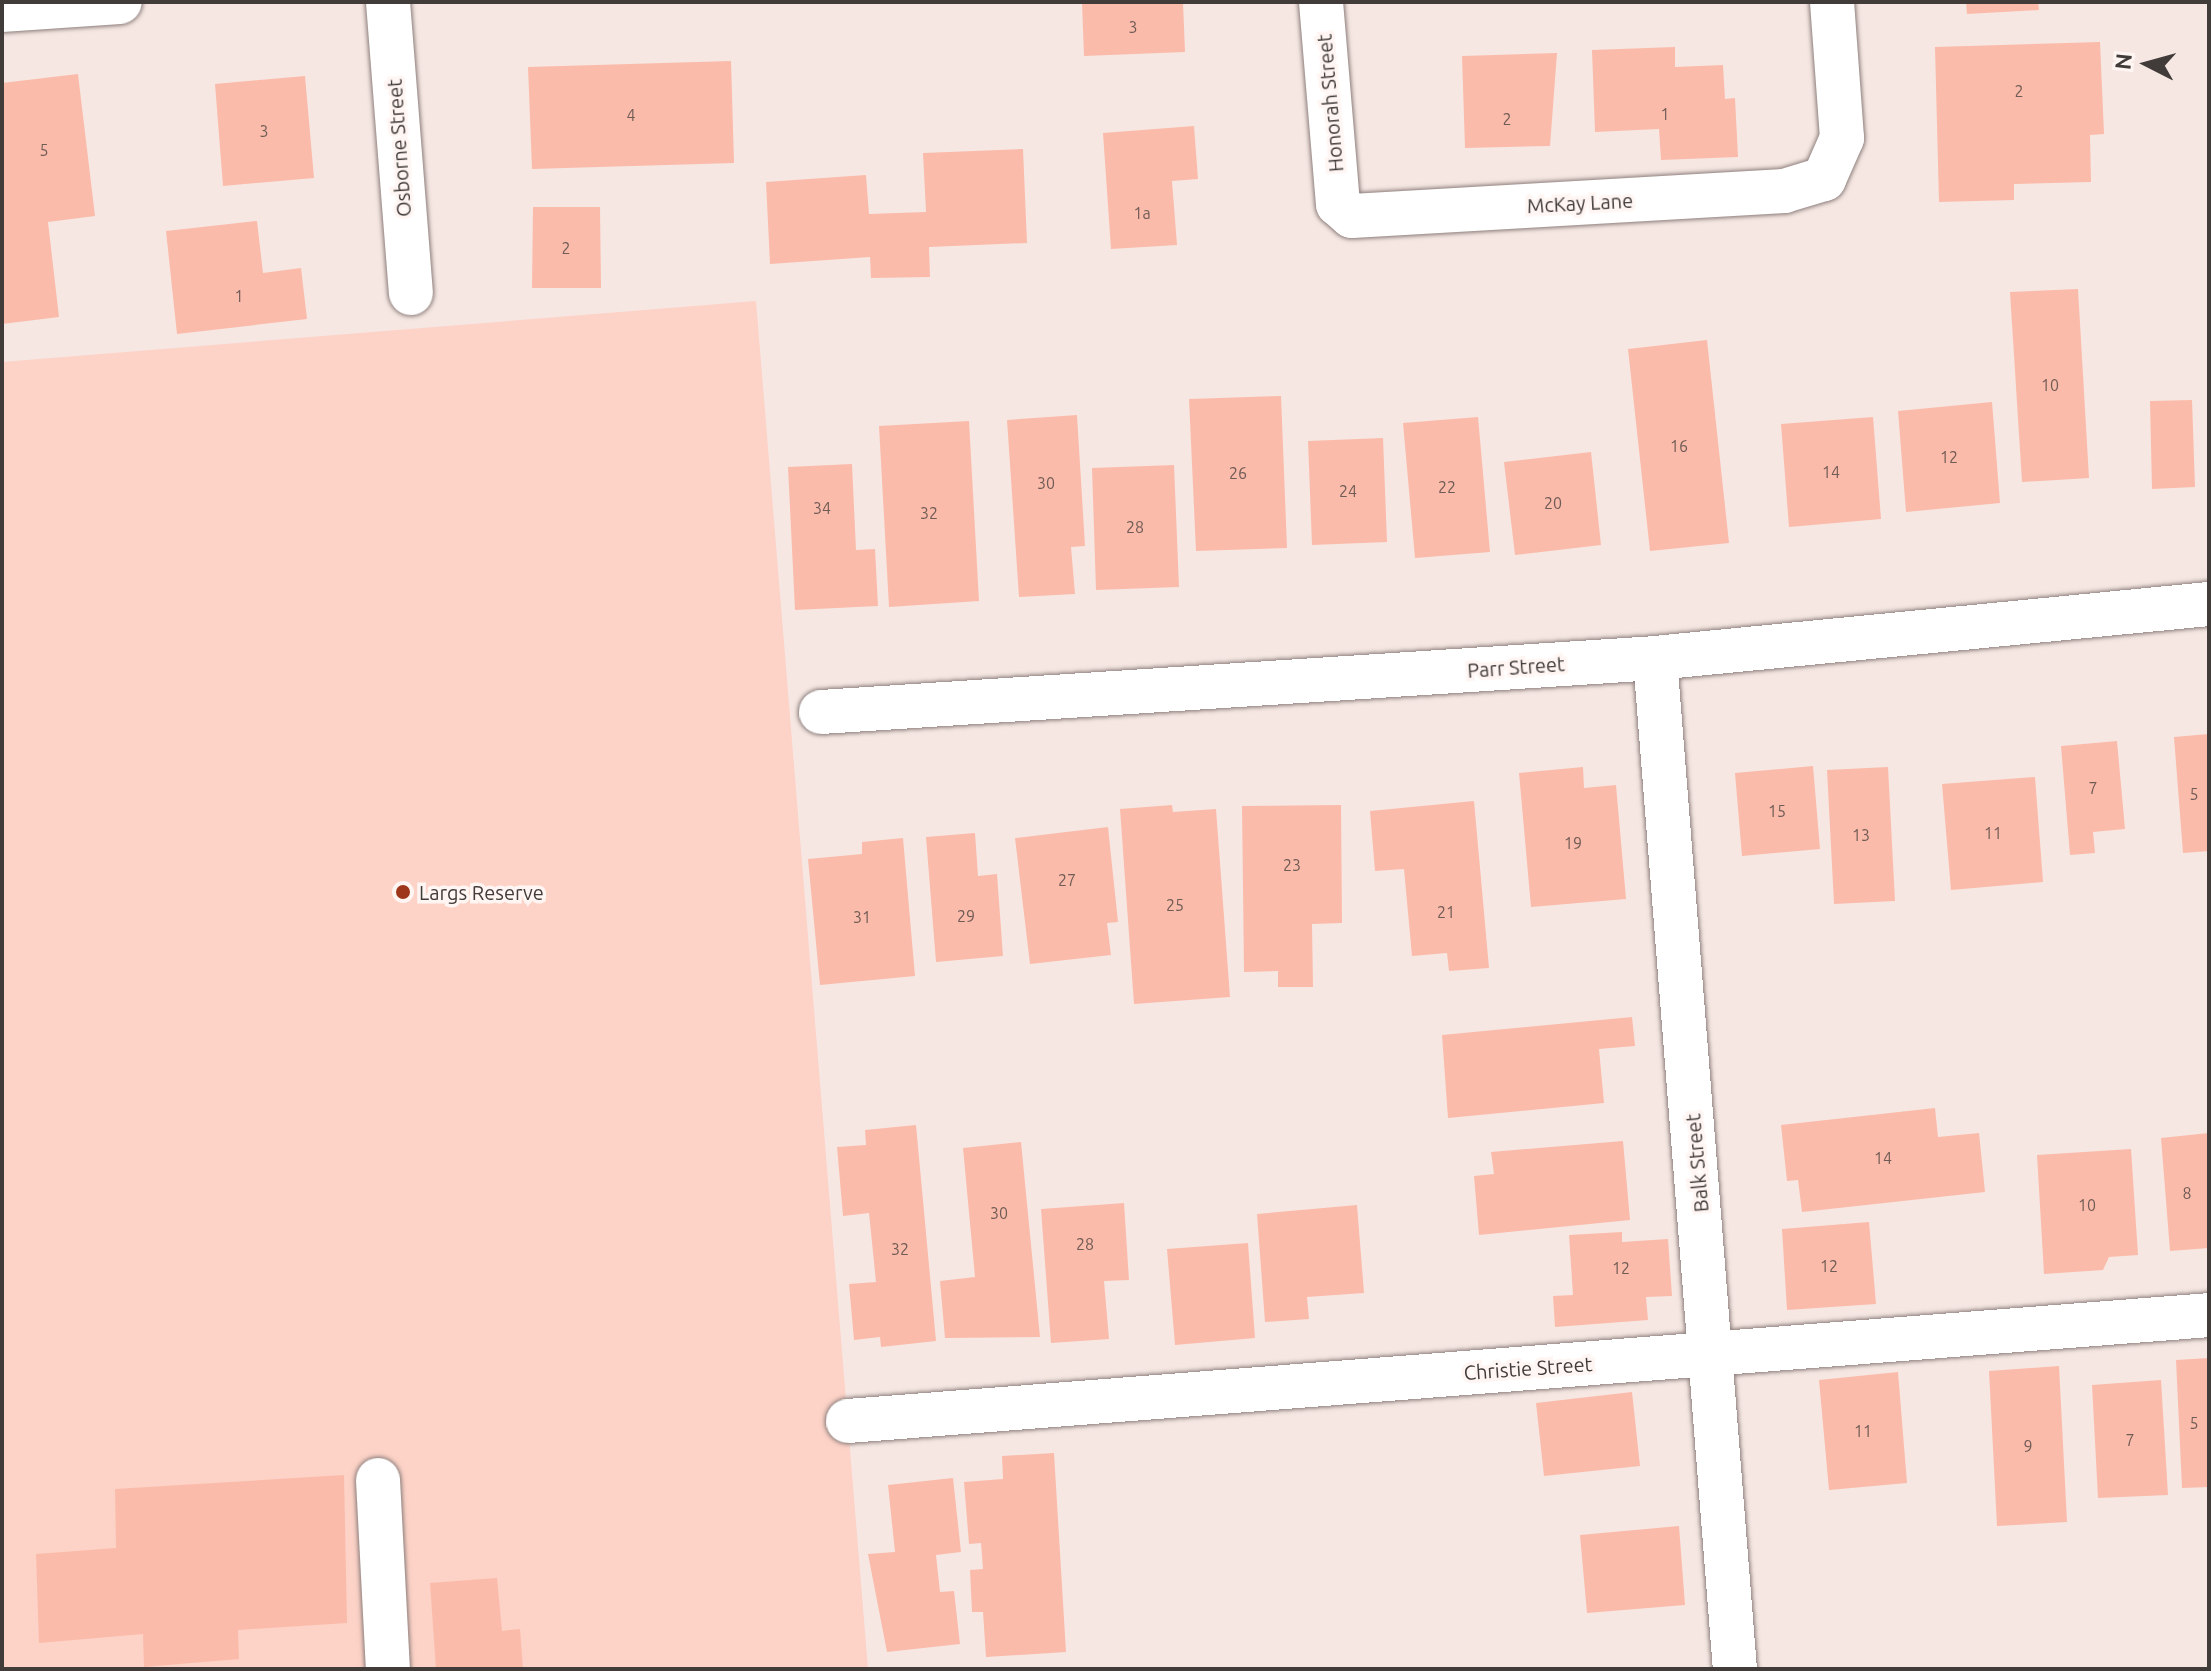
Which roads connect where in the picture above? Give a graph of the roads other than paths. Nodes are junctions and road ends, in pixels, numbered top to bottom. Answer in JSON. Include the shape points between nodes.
{"nodes":[{"id":1,"x":120,"y":2,"type":"edge"},
{"id":2,"x":388,"y":2,"type":"edge"},
{"id":3,"x":1321,"y":2,"type":"edge"},
{"id":4,"x":1832,"y":2,"type":"edge"},
{"id":5,"x":2,"y":10,"type":"edge"},
{"id":6,"x":1338,"y":204,"type":"joint"},
{"id":7,"x":411,"y":293,"type":"dead end"},
{"id":8,"x":2209,"y":604,"type":"edge"},
{"id":9,"x":1655,"y":658,"type":"junction"},
{"id":10,"x":821,"y":712,"type":"dead end"},
{"id":11,"x":2209,"y":1315,"type":"edge"},
{"id":12,"x":1712,"y":1354,"type":"junction"},
{"id":13,"x":848,"y":1421,"type":"dead end"},
{"id":14,"x":378,"y":1480,"type":"dead end"},
{"id":15,"x":388,"y":1669,"type":"edge"},
{"id":16,"x":1735,"y":1669,"type":"edge"}],
"edges":[{"from":1,"to":5,"type":"street"},
{"from":2,"to":7,"type":"street","name":"Osborne Street"},
{"from":3,"to":6,"type":"street","name":"Honorah Street"},
{"from":4,"to":6,"type":"street","name":"McKay Lane","via":[[1842,138],[1824,179],[1784,191],[1352,216]]},
{"from":8,"to":9,"type":"street","name":"Parr Street"},
{"from":9,"to":10,"type":"street","name":"Parr Street"},
{"from":9,"to":12,"type":"street","name":"Balk Street"},
{"from":11,"to":12,"type":"street","name":"Christie Street"},
{"from":12,"to":13,"type":"street","name":"Christie Street"},
{"from":12,"to":16,"type":"street","name":"Balk Street"},
{"from":14,"to":15,"type":"street"}]}
